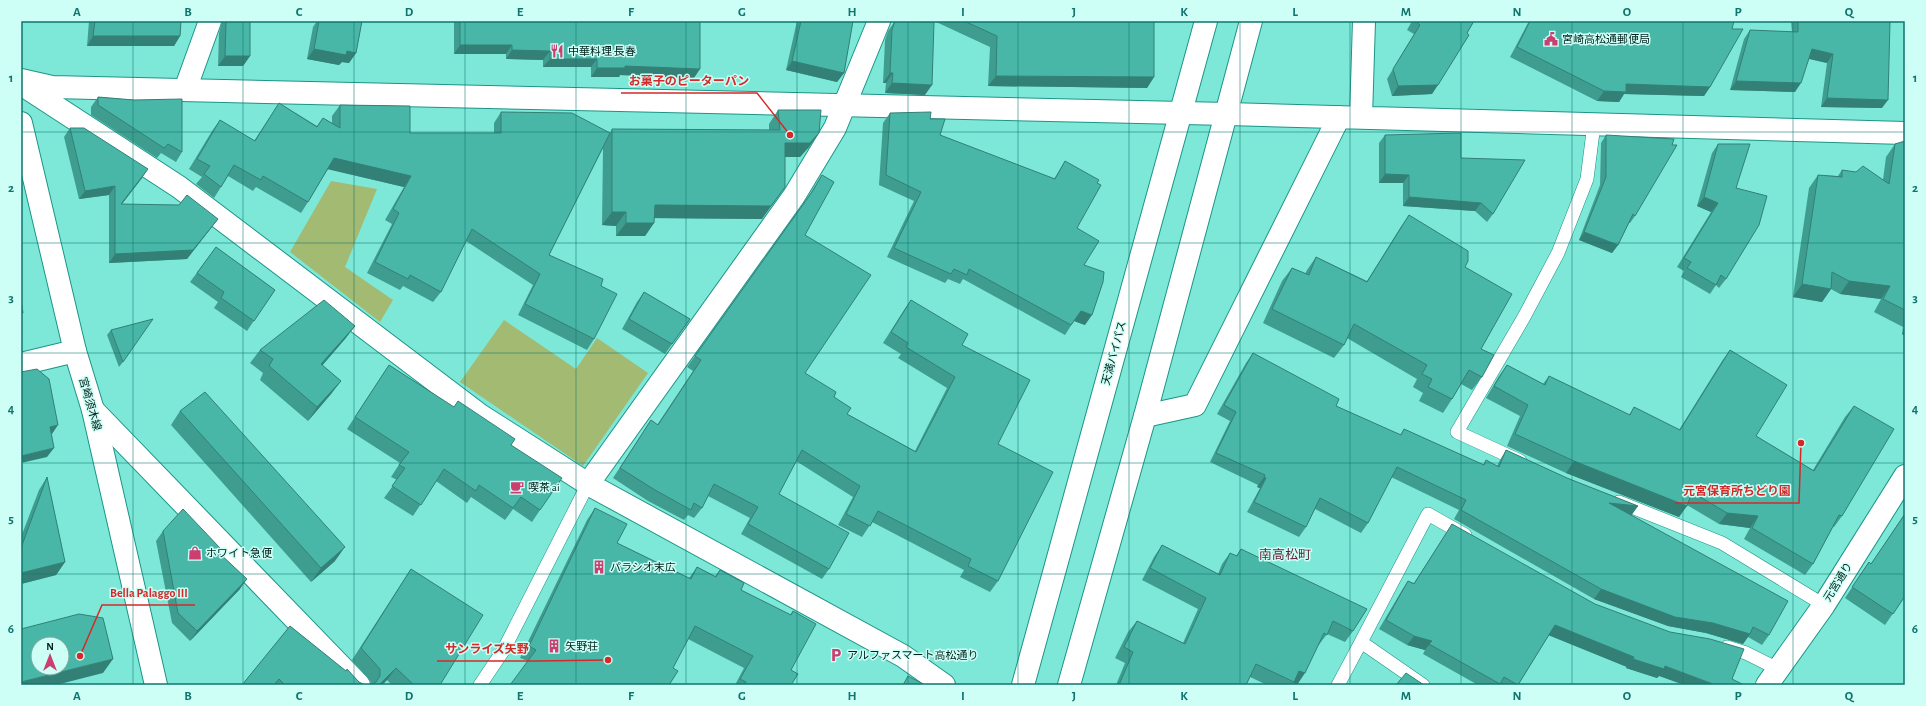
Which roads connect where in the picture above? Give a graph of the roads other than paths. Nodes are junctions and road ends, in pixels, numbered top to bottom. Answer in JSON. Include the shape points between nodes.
{"nodes":[{"id":1,"x":210,"y":21,"type":"edge"},
{"id":2,"x":879,"y":21,"type":"edge"},
{"id":3,"x":1206,"y":21,"type":"edge"},
{"id":4,"x":1251,"y":21,"type":"edge"},
{"id":5,"x":1364,"y":21,"type":"edge"},
{"id":6,"x":21,"y":80,"type":"edge"},
{"id":7,"x":21,"y":84,"type":"edge"},
{"id":8,"x":185,"y":90,"type":"junction"},
{"id":9,"x":844,"y":105,"type":"junction"},
{"id":10,"x":1181,"y":113,"type":"junction"},
{"id":11,"x":1228,"y":114,"type":"junction"},
{"id":12,"x":1339,"y":117,"type":"junction"},
{"id":13,"x":1361,"y":117,"type":"junction"},
{"id":14,"x":21,"y":123,"type":"edge"},
{"id":15,"x":1594,"y":124,"type":"junction"},
{"id":16,"x":1905,"y":133,"type":"edge"},
{"id":17,"x":75,"y":351,"type":"junction"},
{"id":18,"x":21,"y":364,"type":"edge"},
{"id":19,"x":93,"y":410,"type":"junction"},
{"id":20,"x":1145,"y":416,"type":"junction"},
{"id":21,"x":1535,"y":467,"type":"edge"},
{"id":22,"x":1905,"y":476,"type":"edge"},
{"id":23,"x":588,"y":484,"type":"junction"},
{"id":24,"x":1606,"y":497,"type":"edge"},
{"id":25,"x":1476,"y":541,"type":"edge"},
{"id":26,"x":1824,"y":605,"type":"junction"},
{"id":27,"x":1361,"y":642,"type":"junction"},
{"id":28,"x":1712,"y":643,"type":"edge"},
{"id":29,"x":1772,"y":677,"type":"edge"},
{"id":30,"x":156,"y":685,"type":"edge"},
{"id":31,"x":359,"y":685,"type":"edge"},
{"id":32,"x":480,"y":685,"type":"edge"},
{"id":33,"x":944,"y":685,"type":"edge"},
{"id":34,"x":1023,"y":685,"type":"edge"},
{"id":35,"x":1069,"y":685,"type":"edge"},
{"id":36,"x":1338,"y":685,"type":"edge"},
{"id":37,"x":1423,"y":685,"type":"edge"}],
"edges":[{"from":1,"to":8,"type":"main road"},
{"from":2,"to":9,"type":"main road"},
{"from":3,"to":10,"type":"main road","name":"天満バイパス"},
{"from":4,"to":11,"type":"main road"},
{"from":5,"to":13,"type":"main road"},
{"from":6,"to":8,"type":"main road","via":[[52,87]]},
{"from":7,"to":23,"type":"main road","via":[[179,187],[480,415]]},
{"from":8,"to":9,"type":"main road"},
{"from":9,"to":10,"type":"main road"},
{"from":9,"to":23,"type":"main road","via":[[835,128],[794,196]]},
{"from":10,"to":11,"type":"main road"},
{"from":10,"to":34,"type":"main road","name":"天満バイパス"},
{"from":11,"to":12,"type":"main road"},
{"from":11,"to":20,"type":"main road"},
{"from":12,"to":13,"type":"main road"},
{"from":12,"to":20,"type":"main road","via":[[1195,405]]},
{"from":13,"to":15,"type":"main road"},
{"from":14,"to":17,"type":"main road","name":"宮崎須木線"},
{"from":15,"to":16,"type":"main road"},
{"from":15,"to":21,"type":"lane","via":[[1587,180],[1558,253],[1457,432]]},
{"from":17,"to":18,"type":"main road"},
{"from":17,"to":19,"type":"main road","name":"宮崎須木線"},
{"from":19,"to":30,"type":"main road","name":"宮崎須木線"},
{"from":19,"to":31,"type":"main road"},
{"from":20,"to":35,"type":"main road"},
{"from":22,"to":26,"type":"main road","name":"元宮通り"},
{"from":23,"to":32,"type":"lane","via":[[503,651]]},
{"from":23,"to":33,"type":"main road","via":[[903,656]]},
{"from":24,"to":26,"type":"lane","via":[[1722,543]]},
{"from":25,"to":27,"type":"lane","via":[[1428,514]]},
{"from":26,"to":29,"type":"main road","name":"元宮通り"},
{"from":27,"to":36,"type":"lane"},
{"from":27,"to":37,"type":"lane"},
{"from":28,"to":29,"type":"lane","via":[[1746,653]]}]}
